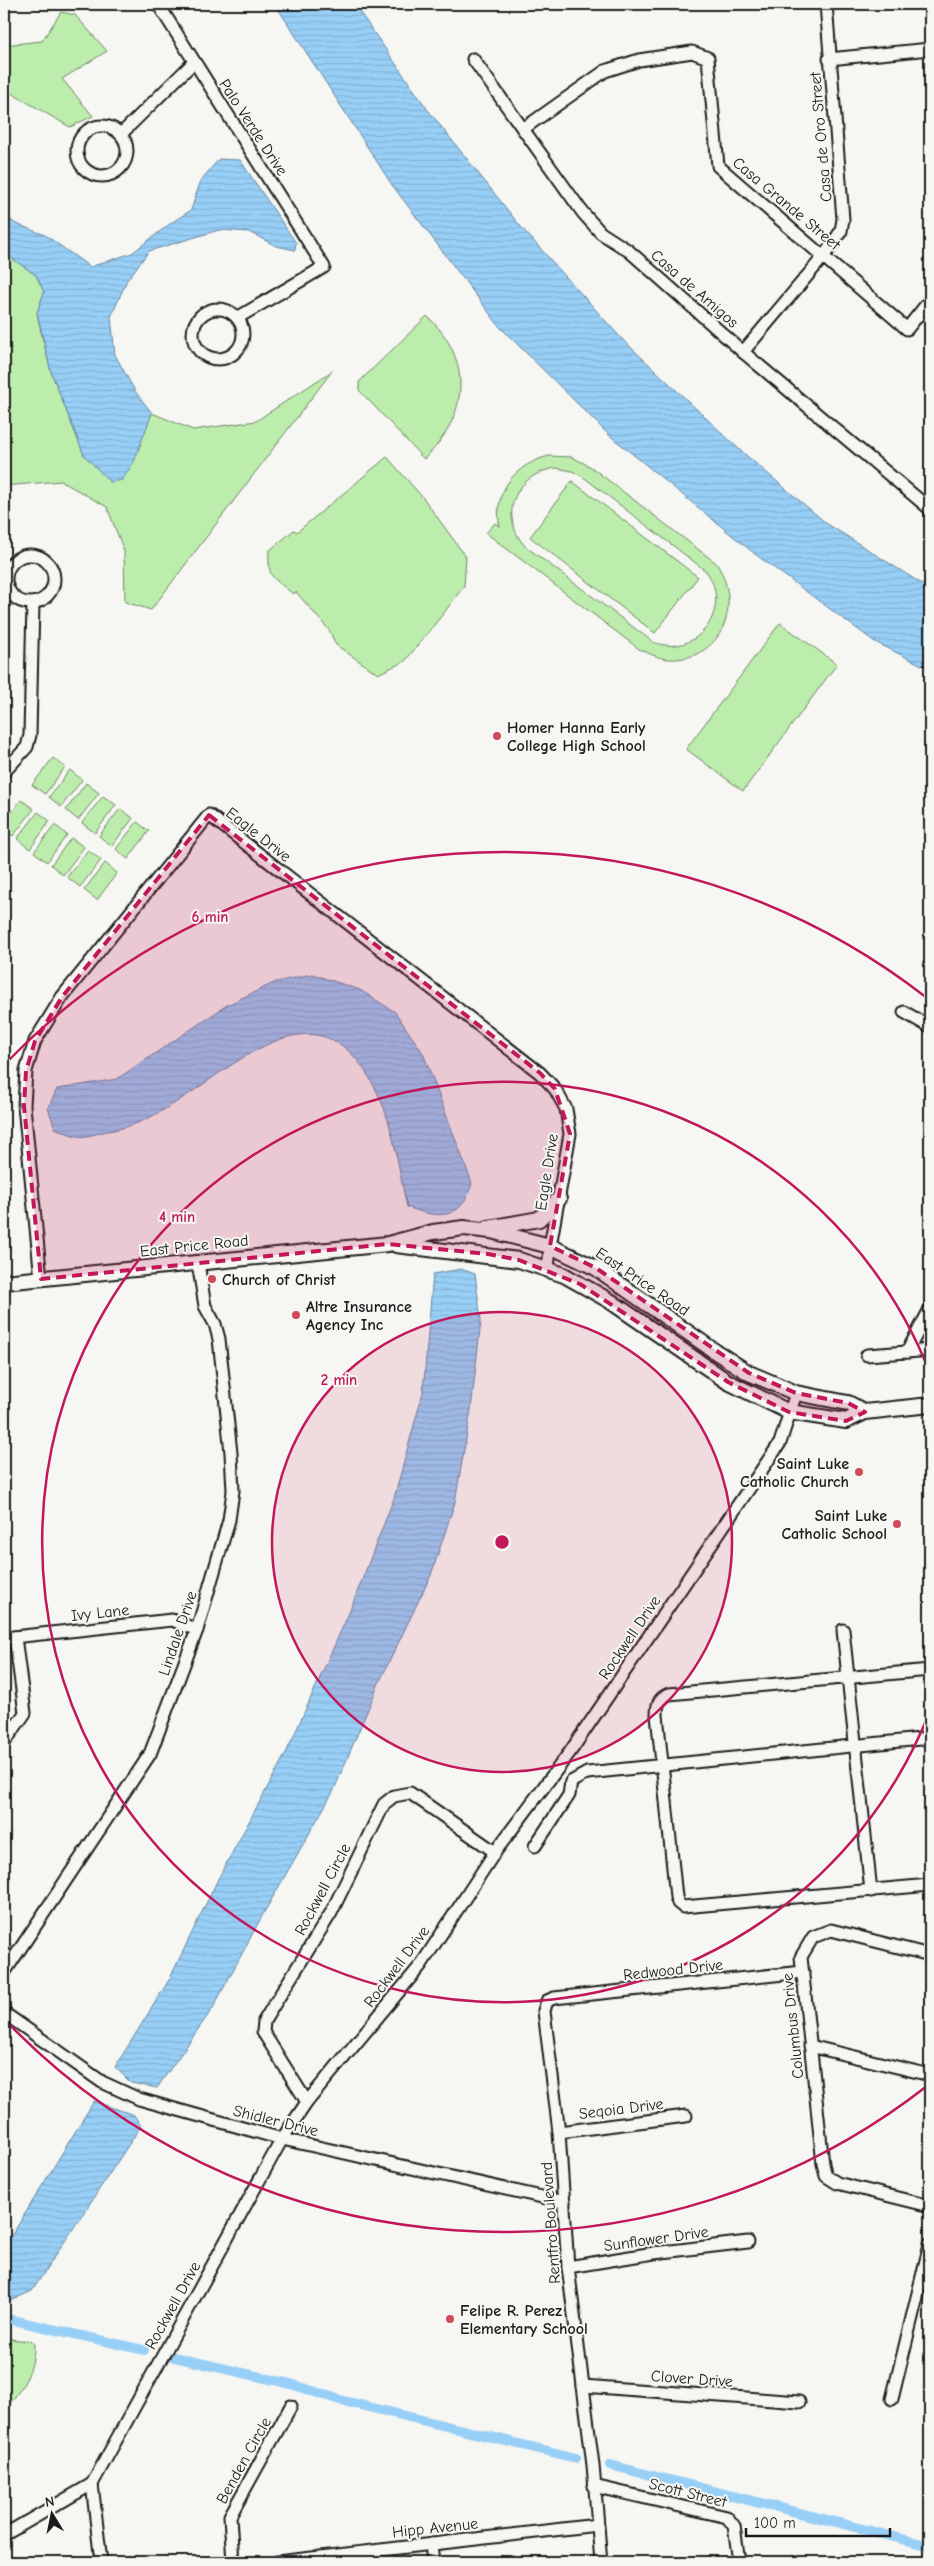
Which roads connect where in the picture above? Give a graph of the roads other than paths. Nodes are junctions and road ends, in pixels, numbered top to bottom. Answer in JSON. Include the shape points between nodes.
{"nodes":[{"id":1,"x":158,"y":4,"type":"edge"},
{"id":2,"x":826,"y":4,"type":"edge"},
{"id":3,"x":930,"y":49,"type":"edge"},
{"id":4,"x":829,"y":58,"type":"junction"},
{"id":5,"x":473,"y":59,"type":"dead end"},
{"id":6,"x":194,"y":62,"type":"junction"},
{"id":7,"x":523,"y":129,"type":"junction"},
{"id":8,"x":121,"y":134,"type":"junction"},
{"id":9,"x":824,"y":256,"type":"junction"},
{"id":10,"x":930,"y":300,"type":"edge"},
{"id":11,"x":237,"y":318,"type":"junction"},
{"id":12,"x":743,"y":352,"type":"junction"},
{"id":13,"x":930,"y":510,"type":"edge"},
{"id":14,"x":33,"y":603,"type":"junction"},
{"id":15,"x":4,"y":772,"type":"edge"},
{"id":16,"x":904,"y":1012,"type":"dead end"},
{"id":17,"x":930,"y":1027,"type":"edge"},
{"id":18,"x":558,"y":1199,"type":"junction"},
{"id":19,"x":476,"y":1230,"type":"junction"},
{"id":20,"x":388,"y":1244,"type":"junction"},
{"id":21,"x":550,"y":1246,"type":"junction"},
{"id":22,"x":198,"y":1263,"type":"junction"},
{"id":23,"x":548,"y":1270,"type":"junction"},
{"id":24,"x":42,"y":1278,"type":"junction"},
{"id":25,"x":4,"y":1282,"type":"edge"},
{"id":26,"x":930,"y":1308,"type":"edge"},
{"id":27,"x":930,"y":1350,"type":"edge"},
{"id":28,"x":907,"y":1352,"type":"junction"},
{"id":29,"x":867,"y":1355,"type":"dead end"},
{"id":30,"x":796,"y":1393,"type":"junction"},
{"id":31,"x":930,"y":1405,"type":"edge"},
{"id":32,"x":789,"y":1412,"type":"junction"},
{"id":33,"x":865,"y":1412,"type":"junction"},
{"id":34,"x":197,"y":1630,"type":"junction"},
{"id":35,"x":843,"y":1630,"type":"dead end"},
{"id":36,"x":9,"y":1638,"type":"edge"},
{"id":37,"x":930,"y":1670,"type":"edge"},
{"id":38,"x":848,"y":1678,"type":"junction"},
{"id":39,"x":930,"y":1738,"type":"edge"},
{"id":40,"x":4,"y":1743,"type":"edge"},
{"id":41,"x":857,"y":1746,"type":"junction"},
{"id":42,"x":663,"y":1767,"type":"junction"},
{"id":43,"x":556,"y":1771,"type":"junction"},
{"id":44,"x":571,"y":1782,"type":"junction"},
{"id":45,"x":535,"y":1846,"type":"dead end"},
{"id":46,"x":495,"y":1852,"type":"junction"},
{"id":47,"x":930,"y":1885,"type":"edge"},
{"id":48,"x":871,"y":1890,"type":"junction"},
{"id":49,"x":930,"y":1955,"type":"edge"},
{"id":50,"x":804,"y":1972,"type":"junction"},
{"id":51,"x":4,"y":1974,"type":"edge"},
{"id":52,"x":547,"y":2001,"type":"joint"},
{"id":53,"x":4,"y":2013,"type":"edge"},
{"id":54,"x":810,"y":2046,"type":"junction"},
{"id":55,"x":930,"y":2075,"type":"edge"},
{"id":56,"x":308,"y":2102,"type":"junction"},
{"id":57,"x":686,"y":2116,"type":"dead end"},
{"id":58,"x":559,"y":2132,"type":"junction"},
{"id":59,"x":282,"y":2139,"type":"junction"},
{"id":60,"x":564,"y":2202,"type":"junction"},
{"id":61,"x":930,"y":2206,"type":"edge"},
{"id":62,"x":748,"y":2242,"type":"dead end"},
{"id":63,"x":930,"y":2244,"type":"edge"},
{"id":64,"x":568,"y":2267,"type":"junction"},
{"id":65,"x":583,"y":2386,"type":"junction"},
{"id":66,"x":892,"y":2399,"type":"dead end"},
{"id":67,"x":799,"y":2402,"type":"dead end"},
{"id":68,"x":292,"y":2406,"type":"dead end"},
{"id":69,"x":92,"y":2484,"type":"junction"},
{"id":70,"x":594,"y":2486,"type":"junction"},
{"id":71,"x":597,"y":2525,"type":"junction"},
{"id":72,"x":4,"y":2535,"type":"edge"},
{"id":73,"x":431,"y":2544,"type":"junction"},
{"id":74,"x":101,"y":2562,"type":"edge"},
{"id":75,"x":233,"y":2562,"type":"edge"},
{"id":76,"x":277,"y":2562,"type":"edge"},
{"id":77,"x":433,"y":2562,"type":"edge"},
{"id":78,"x":601,"y":2562,"type":"edge"},
{"id":79,"x":739,"y":2562,"type":"edge"}],
"edges":[{"from":1,"to":6,"type":"street","name":"Palo Verde Drive"},
{"from":2,"to":4,"type":"street","name":"Casa de Oro Street"},
{"from":3,"to":4,"type":"street"},
{"from":4,"to":9,"type":"street","name":"Casa de Oro Street","via":[[843,218],[841,231]]},
{"from":5,"to":7,"type":"street","name":"Casa de Amigos"},
{"from":6,"to":8,"type":"street"},
{"from":6,"to":11,"type":"street","name":"Palo Verde Drive","via":[[324,267]]},
{"from":7,"to":9,"type":"street","name":"Casa Grande Street","via":[[605,71],[639,60],[692,52],[708,58],[718,166]]},
{"from":7,"to":12,"type":"street","name":"Casa de Amigos","via":[[601,233],[629,251]]},
{"from":8,"to":8,"type":"street","via":[[107,127],[92,128],[85,133],[80,139],[77,154],[84,169],[100,176],[116,172],[126,158],[126,142]]},
{"from":9,"to":10,"type":"street","name":"Casa Grande Street","via":[[907,329]]},
{"from":9,"to":12,"type":"street","name":"Casa de Oro Street"},
{"from":11,"to":11,"type":"street","via":[[216,309],[202,315],[196,321],[193,336],[199,351],[214,358],[237,350],[243,334]]},
{"from":12,"to":13,"type":"street","name":"Casa de Amigos"},
{"from":14,"to":14,"type":"street","via":[[52,591],[55,576],[49,562],[28,554],[8,569],[7,586],[17,599]]},
{"from":14,"to":15,"type":"street","via":[[30,736],[27,747]]},
{"from":16,"to":17,"type":"street"},
{"from":18,"to":19,"type":"main road","via":[[539,1219]]},
{"from":18,"to":21,"type":"street","name":"Eagle Drive"},
{"from":18,"to":24,"type":"street","name":"Eagle Drive","via":[[570,1134],[566,1109],[555,1088],[209,815],[62,997],[36,1041],[26,1071],[24,1106]]},
{"from":19,"to":20,"type":"main road","name":"East Price Road","via":[[464,1228],[433,1232]]},
{"from":19,"to":21,"type":"main road","name":"East Price Road"},
{"from":20,"to":22,"type":"main road","name":"East Price Road"},
{"from":20,"to":23,"type":"main road","name":"East Price Road","via":[[488,1254]]},
{"from":21,"to":23,"type":"street","name":"Eagle Drive"},
{"from":21,"to":30,"type":"main road","name":"East Price Road","via":[[596,1268],[731,1362]]},
{"from":22,"to":24,"type":"main road","name":"East Price Road"},
{"from":22,"to":34,"type":"street","name":"Lindale Drive","via":[[205,1306],[219,1339],[233,1491],[229,1520]]},
{"from":23,"to":32,"type":"main road","name":"East Price Road","via":[[564,1275],[610,1301],[728,1382]]},
{"from":24,"to":25,"type":"main road","name":"East Price Road"},
{"from":26,"to":28,"type":"street"},
{"from":27,"to":28,"type":"street"},
{"from":28,"to":29,"type":"street"},
{"from":30,"to":32,"type":"street","name":"Rockwell Drive"},
{"from":30,"to":33,"type":"main road","name":"East Price Road","via":[[848,1403]]},
{"from":31,"to":33,"type":"main road","name":"East Price Road"},
{"from":32,"to":33,"type":"main road","name":"East Price Road","via":[[846,1421]]},
{"from":32,"to":43,"type":"street","name":"Rockwell Drive","via":[[780,1444]]},
{"from":34,"to":36,"type":"street","name":"Ivy Lane","via":[[172,1620]]},
{"from":34,"to":51,"type":"street","name":"Lindale Drive","via":[[150,1754]]},
{"from":35,"to":38,"type":"street"},
{"from":36,"to":40,"type":"street","via":[[25,1713]]},
{"from":37,"to":38,"type":"street"},
{"from":38,"to":41,"type":"street"},
{"from":38,"to":42,"type":"street","via":[[663,1696],[656,1715]]},
{"from":39,"to":41,"type":"street"},
{"from":41,"to":42,"type":"street"},
{"from":41,"to":48,"type":"street"},
{"from":42,"to":44,"type":"street","via":[[640,1768],[629,1776]]},
{"from":42,"to":48,"type":"street","via":[[676,1896],[683,1907]]},
{"from":43,"to":44,"type":"street"},
{"from":43,"to":46,"type":"street","name":"Rockwell Drive"},
{"from":44,"to":45,"type":"street","via":[[569,1795]]},
{"from":46,"to":56,"type":"street","name":"Rockwell Drive","via":[[421,1965]]},
{"from":46,"to":56,"type":"street","name":"Rockwell Circle","via":[[410,1792],[394,1796],[384,1804],[331,1913],[264,2021],[263,2032]]},
{"from":47,"to":48,"type":"street"},
{"from":49,"to":50,"type":"street","name":"Columbus Drive","via":[[831,1930],[813,1937],[801,1957]]},
{"from":50,"to":52,"type":"street","name":"Redwood Drive"},
{"from":50,"to":54,"type":"street","name":"Columbus Drive"},
{"from":52,"to":58,"type":"street","name":"Rentfro Boulevard","via":[[544,2011]]},
{"from":53,"to":59,"type":"street","name":"Shidler Drive","via":[[102,2082],[123,2092]]},
{"from":54,"to":55,"type":"street"},
{"from":54,"to":61,"type":"street","name":"Columbus Drive","via":[[826,2176],[837,2183]]},
{"from":56,"to":59,"type":"street","name":"Rockwell Drive"},
{"from":57,"to":58,"type":"street","name":"Seqoia Drive"},
{"from":58,"to":60,"type":"street","name":"Rentfro Boulevard"},
{"from":59,"to":60,"type":"street","name":"Shidler Drive"},
{"from":59,"to":69,"type":"street","name":"Rockwell Drive"},
{"from":60,"to":64,"type":"street","name":"Rentfro Boulevard"},
{"from":62,"to":64,"type":"street","name":"Sunflower Drive"},
{"from":63,"to":66,"type":"street"},
{"from":64,"to":65,"type":"street","name":"Rentfro Boulevard"},
{"from":65,"to":67,"type":"street","name":"Clover Drive"},
{"from":65,"to":70,"type":"street","name":"Rentfro Boulevard"},
{"from":68,"to":75,"type":"street","name":"Benden Circle","via":[[230,2516]]},
{"from":69,"to":72,"type":"street"},
{"from":69,"to":74,"type":"street"},
{"from":70,"to":71,"type":"street","name":"Rentfro Boulevard"},
{"from":70,"to":79,"type":"street","name":"Scott Street","via":[[727,2517],[734,2526]]},
{"from":71,"to":73,"type":"street","name":"Hipp Avenue"},
{"from":71,"to":78,"type":"street","name":"Rentfro Boulevard"},
{"from":73,"to":76,"type":"street","name":"Hipp Avenue"},
{"from":73,"to":77,"type":"street"}]}
